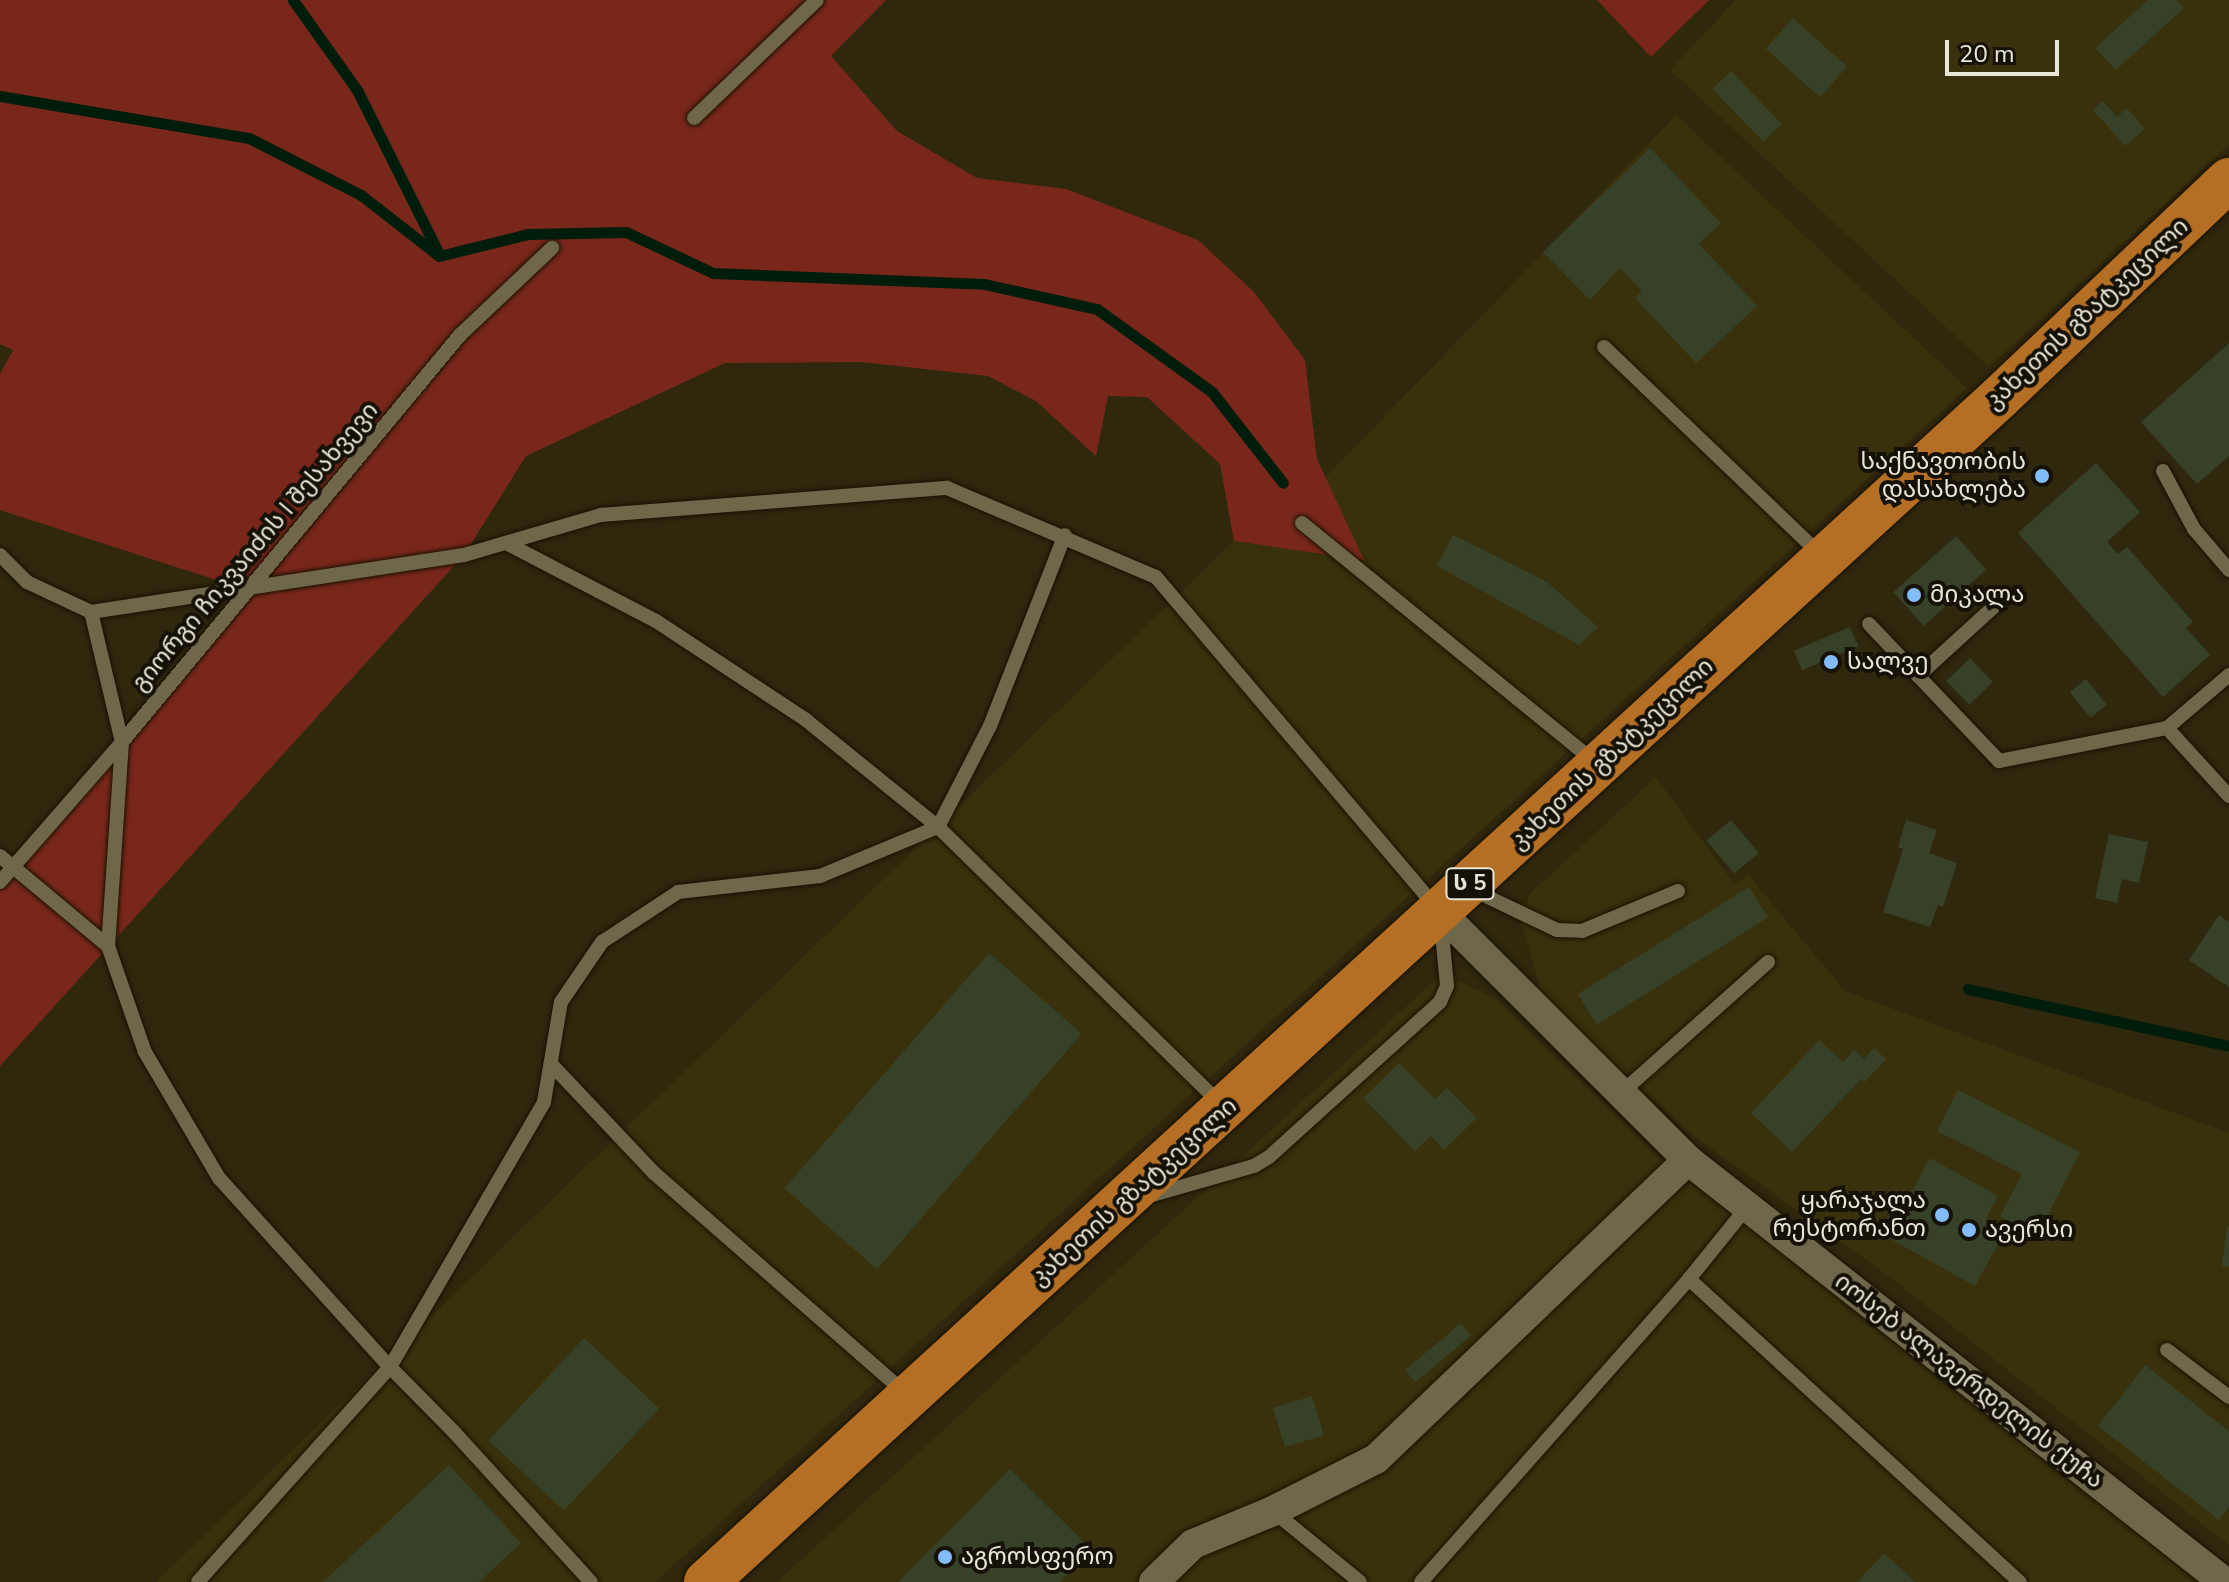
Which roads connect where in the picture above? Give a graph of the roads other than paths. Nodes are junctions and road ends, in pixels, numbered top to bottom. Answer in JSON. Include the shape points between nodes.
{"nodes":[{"id":1,"x":817,"y":0,"type":"edge"},
{"id":2,"x":694,"y":118,"type":"dead end"},
{"id":3,"x":2229,"y":180,"type":"edge"},
{"id":4,"x":552,"y":248,"type":"dead end"},
{"id":5,"x":1604,"y":347,"type":"dead end"},
{"id":6,"x":2163,"y":471,"type":"dead end"},
{"id":7,"x":1302,"y":523,"type":"dead end"},
{"id":8,"x":1065,"y":535,"type":"junction"},
{"id":9,"x":506,"y":543,"type":"junction"},
{"id":10,"x":0,"y":555,"type":"edge"},
{"id":11,"x":1825,"y":558,"type":"junction"},
{"id":12,"x":2229,"y":570,"type":"edge"},
{"id":13,"x":248,"y":591,"type":"junction"},
{"id":14,"x":2000,"y":601,"type":"dead end"},
{"id":15,"x":91,"y":612,"type":"junction"},
{"id":16,"x":1869,"y":624,"type":"dead end"},
{"id":17,"x":2229,"y":675,"type":"edge"},
{"id":18,"x":1918,"y":676,"type":"junction"},
{"id":19,"x":2167,"y":728,"type":"junction"},
{"id":20,"x":122,"y":742,"type":"junction"},
{"id":21,"x":1599,"y":766,"type":"junction"},
{"id":22,"x":2229,"y":796,"type":"edge"},
{"id":23,"x":938,"y":827,"type":"junction"},
{"id":24,"x":0,"y":856,"type":"edge"},
{"id":25,"x":13,"y":868,"type":"junction"},
{"id":26,"x":0,"y":882,"type":"edge"},
{"id":27,"x":1678,"y":891,"type":"dead end"},
{"id":28,"x":1454,"y":899,"type":"junction"},
{"id":29,"x":108,"y":946,"type":"junction"},
{"id":30,"x":1768,"y":962,"type":"dead end"},
{"id":31,"x":551,"y":1064,"type":"junction"},
{"id":32,"x":1621,"y":1093,"type":"junction"},
{"id":33,"x":1226,"y":1108,"type":"junction"},
{"id":34,"x":1688,"y":1160,"type":"junction"},
{"id":35,"x":1121,"y":1204,"type":"junction"},
{"id":36,"x":1748,"y":1206,"type":"junction"},
{"id":37,"x":1689,"y":1279,"type":"junction"},
{"id":38,"x":2167,"y":1350,"type":"dead end"},
{"id":39,"x":390,"y":1367,"type":"junction"},
{"id":40,"x":909,"y":1397,"type":"junction"},
{"id":41,"x":2229,"y":1397,"type":"edge"},
{"id":42,"x":1273,"y":1511,"type":"junction"},
{"id":43,"x":198,"y":1582,"type":"edge"},
{"id":44,"x":591,"y":1582,"type":"edge"},
{"id":45,"x":706,"y":1582,"type":"edge"},
{"id":46,"x":1154,"y":1582,"type":"edge"},
{"id":47,"x":1360,"y":1582,"type":"edge"},
{"id":48,"x":1421,"y":1582,"type":"edge"},
{"id":49,"x":2020,"y":1582,"type":"edge"},
{"id":50,"x":2224,"y":1582,"type":"edge"}],
"edges":[{"from":1,"to":2,"type":"lane"},
{"from":3,"to":11,"type":"highway","name":"კახეთის გზატკეცილი","number":"ს 5"},
{"from":4,"to":13,"type":"lane","name":"გიორგი ჩიკვაიძის I შესახვევი","via":[[460,335]]},
{"from":5,"to":11,"type":"lane"},
{"from":6,"to":12,"type":"lane","via":[[2194,529]]},
{"from":7,"to":21,"type":"lane"},
{"from":8,"to":9,"type":"lane","via":[[947,488],[601,515]]},
{"from":8,"to":23,"type":"lane","via":[[990,726]]},
{"from":8,"to":28,"type":"lane","via":[[1156,577]]},
{"from":9,"to":13,"type":"lane","via":[[464,555]]},
{"from":9,"to":23,"type":"lane","via":[[656,621],[806,720]]},
{"from":10,"to":15,"type":"lane","via":[[27,582]]},
{"from":11,"to":21,"type":"highway","name":"კახეთის გზატკეცილი","number":"ს 5"},
{"from":13,"to":15,"type":"lane"},
{"from":13,"to":20,"type":"lane","name":"გიორგი ჩიკვაიძის I შესახვევი"},
{"from":14,"to":18,"type":"lane"},
{"from":15,"to":20,"type":"lane"},
{"from":16,"to":18,"type":"lane"},
{"from":17,"to":19,"type":"lane"},
{"from":18,"to":19,"type":"lane","via":[[1999,761]]},
{"from":19,"to":22,"type":"lane"},
{"from":20,"to":25,"type":"lane","name":"გიორგი ჩიკვაიძის I შესახვევი"},
{"from":20,"to":29,"type":"lane"},
{"from":21,"to":28,"type":"highway","name":"კახეთის გზატკეცილი","number":"ს 5"},
{"from":23,"to":31,"type":"lane","via":[[820,876],[678,892],[602,942],[561,1002]]},
{"from":23,"to":33,"type":"lane"},
{"from":24,"to":25,"type":"lane"},
{"from":25,"to":26,"type":"lane","name":"გიორგი ჩიკვაიძის I შესახვევი"},
{"from":25,"to":29,"type":"lane"},
{"from":27,"to":28,"type":"lane","via":[[1582,931],[1557,930]]},
{"from":28,"to":32,"type":"street","name":"იოსებ ალავერდელის ქუჩა"},
{"from":28,"to":33,"type":"highway","name":"კახეთის გზატკეცილი","number":"ს 5"},
{"from":28,"to":35,"type":"lane","via":[[1447,986],[1440,1002],[1269,1157],[1254,1166]]},
{"from":29,"to":39,"type":"lane","via":[[145,1052],[219,1178]]},
{"from":30,"to":32,"type":"lane"},
{"from":31,"to":39,"type":"lane","via":[[544,1102]]},
{"from":31,"to":40,"type":"lane","via":[[654,1173]]},
{"from":32,"to":34,"type":"street","name":"იოსებ ალავერდელის ქუჩა"},
{"from":33,"to":35,"type":"highway","name":"კახეთის გზატკეცილი","number":"ს 5"},
{"from":34,"to":36,"type":"street","name":"იოსებ ალავერდელის ქუჩა"},
{"from":34,"to":42,"type":"street","via":[[1376,1459]]},
{"from":35,"to":40,"type":"highway","name":"კახეთის გზატკეცილი","number":"ს 5"},
{"from":36,"to":37,"type":"lane"},
{"from":36,"to":50,"type":"street","name":"იოსებ ალავერდელის ქუჩა"},
{"from":37,"to":48,"type":"lane"},
{"from":37,"to":49,"type":"lane"},
{"from":38,"to":41,"type":"lane"},
{"from":39,"to":43,"type":"lane"},
{"from":39,"to":44,"type":"lane"},
{"from":40,"to":45,"type":"highway","name":"კახეთის გზატკეცილი","number":"ს 5"},
{"from":42,"to":46,"type":"street","via":[[1193,1544]]},
{"from":42,"to":47,"type":"lane"}]}
